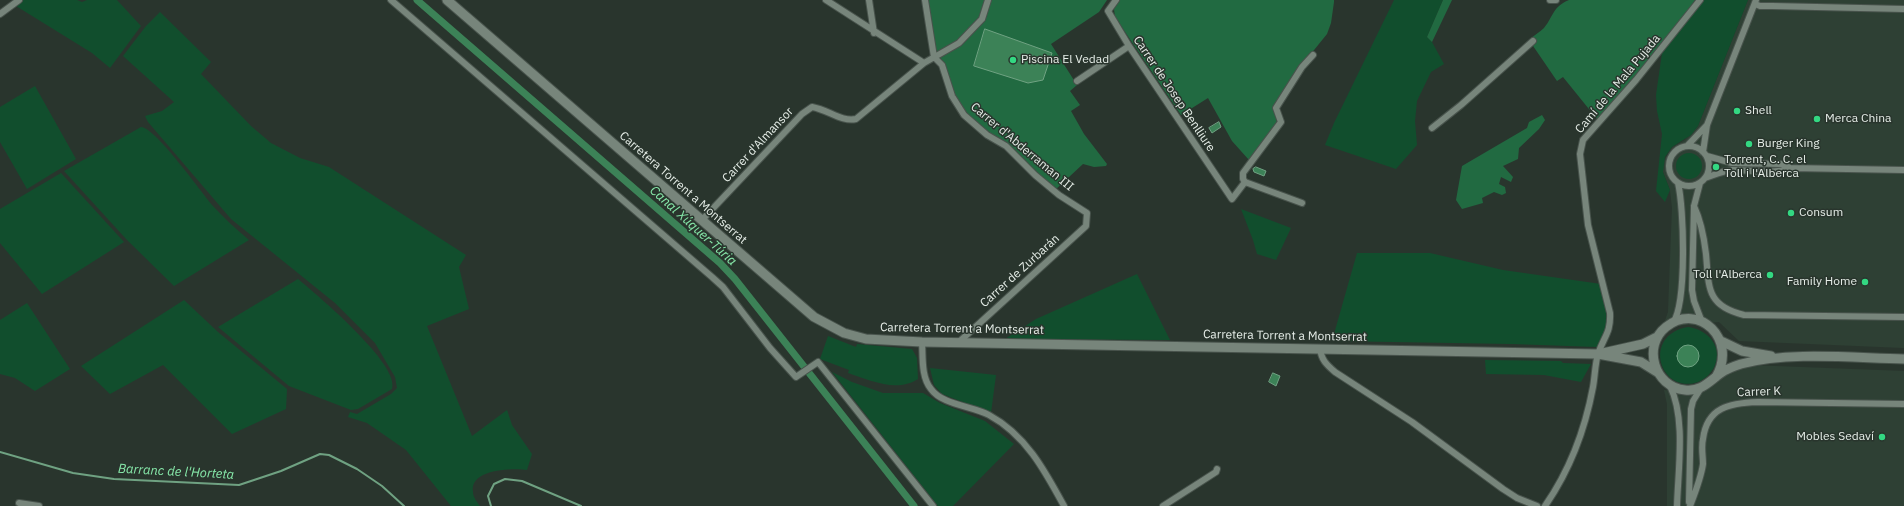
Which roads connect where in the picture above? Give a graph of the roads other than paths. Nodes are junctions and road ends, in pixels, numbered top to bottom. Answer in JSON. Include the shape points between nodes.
{"nodes":[{"id":1,"x":19,"y":0,"type":"edge"},
{"id":2,"x":391,"y":0,"type":"edge"},
{"id":3,"x":447,"y":0,"type":"edge"},
{"id":4,"x":826,"y":0,"type":"edge"},
{"id":5,"x":869,"y":0,"type":"edge"},
{"id":6,"x":925,"y":0,"type":"edge"},
{"id":7,"x":988,"y":0,"type":"edge"},
{"id":8,"x":1116,"y":0,"type":"edge"},
{"id":9,"x":1550,"y":0,"type":"edge"},
{"id":10,"x":1556,"y":0,"type":"edge"},
{"id":11,"x":1700,"y":0,"type":"edge"},
{"id":12,"x":1755,"y":2,"type":"edge"},
{"id":13,"x":1904,"y":9,"type":"edge"},
{"id":14,"x":0,"y":14,"type":"edge"},
{"id":15,"x":874,"y":33,"type":"junction"},
{"id":16,"x":1533,"y":41,"type":"dead end"},
{"id":17,"x":1129,"y":46,"type":"junction"},
{"id":18,"x":1313,"y":55,"type":"dead end"},
{"id":19,"x":934,"y":58,"type":"junction"},
{"id":20,"x":924,"y":63,"type":"junction"},
{"id":21,"x":1078,"y":81,"type":"dead end"},
{"id":22,"x":1707,"y":125,"type":"junction"},
{"id":23,"x":1432,"y":128,"type":"dead end"},
{"id":24,"x":1688,"y":146,"type":"junction"},
{"id":25,"x":1705,"y":154,"type":"junction"},
{"id":26,"x":1790,"y":168,"type":"junction"},
{"id":27,"x":1904,"y":170,"type":"edge"},
{"id":28,"x":1705,"y":178,"type":"junction"},
{"id":29,"x":1245,"y":182,"type":"junction"},
{"id":30,"x":1678,"y":182,"type":"junction"},
{"id":31,"x":1700,"y":183,"type":"junction"},
{"id":32,"x":1302,"y":203,"type":"dead end"},
{"id":33,"x":1694,"y":206,"type":"junction"},
{"id":34,"x":1087,"y":213,"type":"joint"},
{"id":35,"x":702,"y":219,"type":"junction"},
{"id":36,"x":1904,"y":317,"type":"edge"},
{"id":37,"x":1702,"y":322,"type":"junction"},
{"id":38,"x":1673,"y":323,"type":"junction"},
{"id":39,"x":1658,"y":337,"type":"junction"},
{"id":40,"x":1721,"y":341,"type":"junction"},
{"id":41,"x":922,"y":342,"type":"junction"},
{"id":42,"x":959,"y":342,"type":"junction"},
{"id":43,"x":1320,"y":348,"type":"junction"},
{"id":44,"x":1598,"y":354,"type":"junction"},
{"id":45,"x":1780,"y":358,"type":"junction"},
{"id":46,"x":1904,"y":359,"type":"edge"},
{"id":47,"x":1657,"y":372,"type":"junction"},
{"id":48,"x":1716,"y":377,"type":"junction"},
{"id":49,"x":1670,"y":386,"type":"junction"},
{"id":50,"x":1701,"y":388,"type":"junction"},
{"id":51,"x":1904,"y":404,"type":"edge"},
{"id":52,"x":1217,"y":470,"type":"dead end"},
{"id":53,"x":19,"y":503,"type":"dead end"},
{"id":54,"x":39,"y":506,"type":"edge"},
{"id":55,"x":933,"y":506,"type":"edge"},
{"id":56,"x":1064,"y":506,"type":"edge"},
{"id":57,"x":1163,"y":506,"type":"edge"},
{"id":58,"x":1538,"y":506,"type":"edge"},
{"id":59,"x":1544,"y":506,"type":"edge"},
{"id":60,"x":1677,"y":506,"type":"edge"},
{"id":61,"x":1690,"y":506,"type":"edge"}],
"edges":[{"from":1,"to":14,"type":"street"},
{"from":2,"to":55,"type":"street","via":[[712,276],[796,376],[818,362]]},
{"from":3,"to":35,"type":"main road","name":"Carretera Torrent a Montserrat"},
{"from":4,"to":15,"type":"street"},
{"from":5,"to":15,"type":"street"},
{"from":6,"to":19,"type":"street","name":"Carrer d'Abderraman III"},
{"from":7,"to":19,"type":"street","name":"Carrer d'Almansor","via":[[982,19],[974,29],[954,47]]},
{"from":8,"to":17,"type":"street","name":"Carrer de Josep Benlliure","via":[[1108,11]]},
{"from":9,"to":10,"type":"street"},
{"from":11,"to":44,"type":"street","name":"Camí de la Mala Pujada","via":[[1636,80],[1583,140],[1580,154],[1588,225],[1610,313],[1611,327]]},
{"from":12,"to":13,"type":"street","via":[[1760,6]]},
{"from":12,"to":22,"type":"street"},
{"from":15,"to":20,"type":"street"},
{"from":16,"to":23,"type":"street"},
{"from":17,"to":21,"type":"street"},
{"from":17,"to":29,"type":"street","name":"Carrer de Josep Benlliure","via":[[1232,199]]},
{"from":18,"to":29,"type":"street","via":[[1302,67],[1276,108],[1281,122],[1243,173]]},
{"from":19,"to":20,"type":"street","name":"Carrer d'Almansor"},
{"from":19,"to":34,"type":"street","name":"Carrer d'Abderraman III","via":[[942,65],[952,96],[964,115],[1006,146],[1059,195]]},
{"from":20,"to":35,"type":"street","name":"Carrer d'Almansor","via":[[856,119],[844,120],[812,107],[802,114]]},
{"from":22,"to":24,"type":"street"},
{"from":22,"to":25,"type":"street"},
{"from":24,"to":25,"type":"street","via":[[1698,148]]},
{"from":24,"to":30,"type":"street","via":[[1676,151],[1670,161],[1671,173]]},
{"from":25,"to":26,"type":"street","via":[[1732,163],[1782,164]]},
{"from":25,"to":28,"type":"street","via":[[1709,168]]},
{"from":26,"to":27,"type":"street"},
{"from":26,"to":28,"type":"street","via":[[1781,171],[1731,170]]},
{"from":28,"to":31,"type":"street"},
{"from":29,"to":32,"type":"street"},
{"from":30,"to":31,"type":"street","via":[[1689,186]]},
{"from":30,"to":38,"type":"street","via":[[1683,209],[1681,304]]},
{"from":31,"to":33,"type":"street"},
{"from":33,"to":36,"type":"street","via":[[1704,241],[1708,288],[1718,304],[1726,309],[1744,315]]},
{"from":33,"to":37,"type":"street","via":[[1692,290]]},
{"from":34,"to":42,"type":"street","name":"Carrer de Zurbarán","via":[[1086,226]]},
{"from":35,"to":41,"type":"main road","name":"Carretera Torrent a Montserrat","via":[[800,306],[827,326],[866,339]]},
{"from":37,"to":38,"type":"main road","via":[[1693,320]]},
{"from":37,"to":40,"type":"main road","via":[[1716,333]]},
{"from":38,"to":39,"type":"main road"},
{"from":39,"to":44,"type":"main road","via":[[1643,344]]},
{"from":39,"to":47,"type":"main road","via":[[1653,354]]},
{"from":40,"to":45,"type":"main road","via":[[1742,351]]},
{"from":40,"to":48,"type":"main road","via":[[1724,360]]},
{"from":41,"to":42,"type":"main road","name":"Carretera Torrent a Montserrat"},
{"from":41,"to":56,"type":"street","via":[[925,378],[935,395],[988,414],[1018,438],[1041,463]]},
{"from":42,"to":43,"type":"main road","name":"Carretera Torrent a Montserrat"},
{"from":43,"to":44,"type":"main road","name":"Carretera Torrent a Montserrat"},
{"from":43,"to":58,"type":"street","via":[[1321,357],[1336,372],[1412,422],[1503,489]]},
{"from":44,"to":47,"type":"main road","via":[[1641,362]]},
{"from":44,"to":59,"type":"street","name":"Camí de la Mala Pujada","via":[[1593,386],[1566,474]]},
{"from":45,"to":46,"type":"main road"},
{"from":45,"to":48,"type":"main road","via":[[1735,366]]},
{"from":47,"to":49,"type":"main road"},
{"from":48,"to":50,"type":"main road"},
{"from":49,"to":50,"type":"main road","via":[[1685,390]]},
{"from":49,"to":60,"type":"street","via":[[1679,416]]},
{"from":50,"to":61,"type":"street","via":[[1691,409]]},
{"from":51,"to":61,"type":"street","name":"Carrer K","via":[[1738,402],[1726,406],[1713,414],[1706,427],[1702,440],[1703,464]]},
{"from":52,"to":57,"type":"street"},
{"from":53,"to":54,"type":"street"}]}
